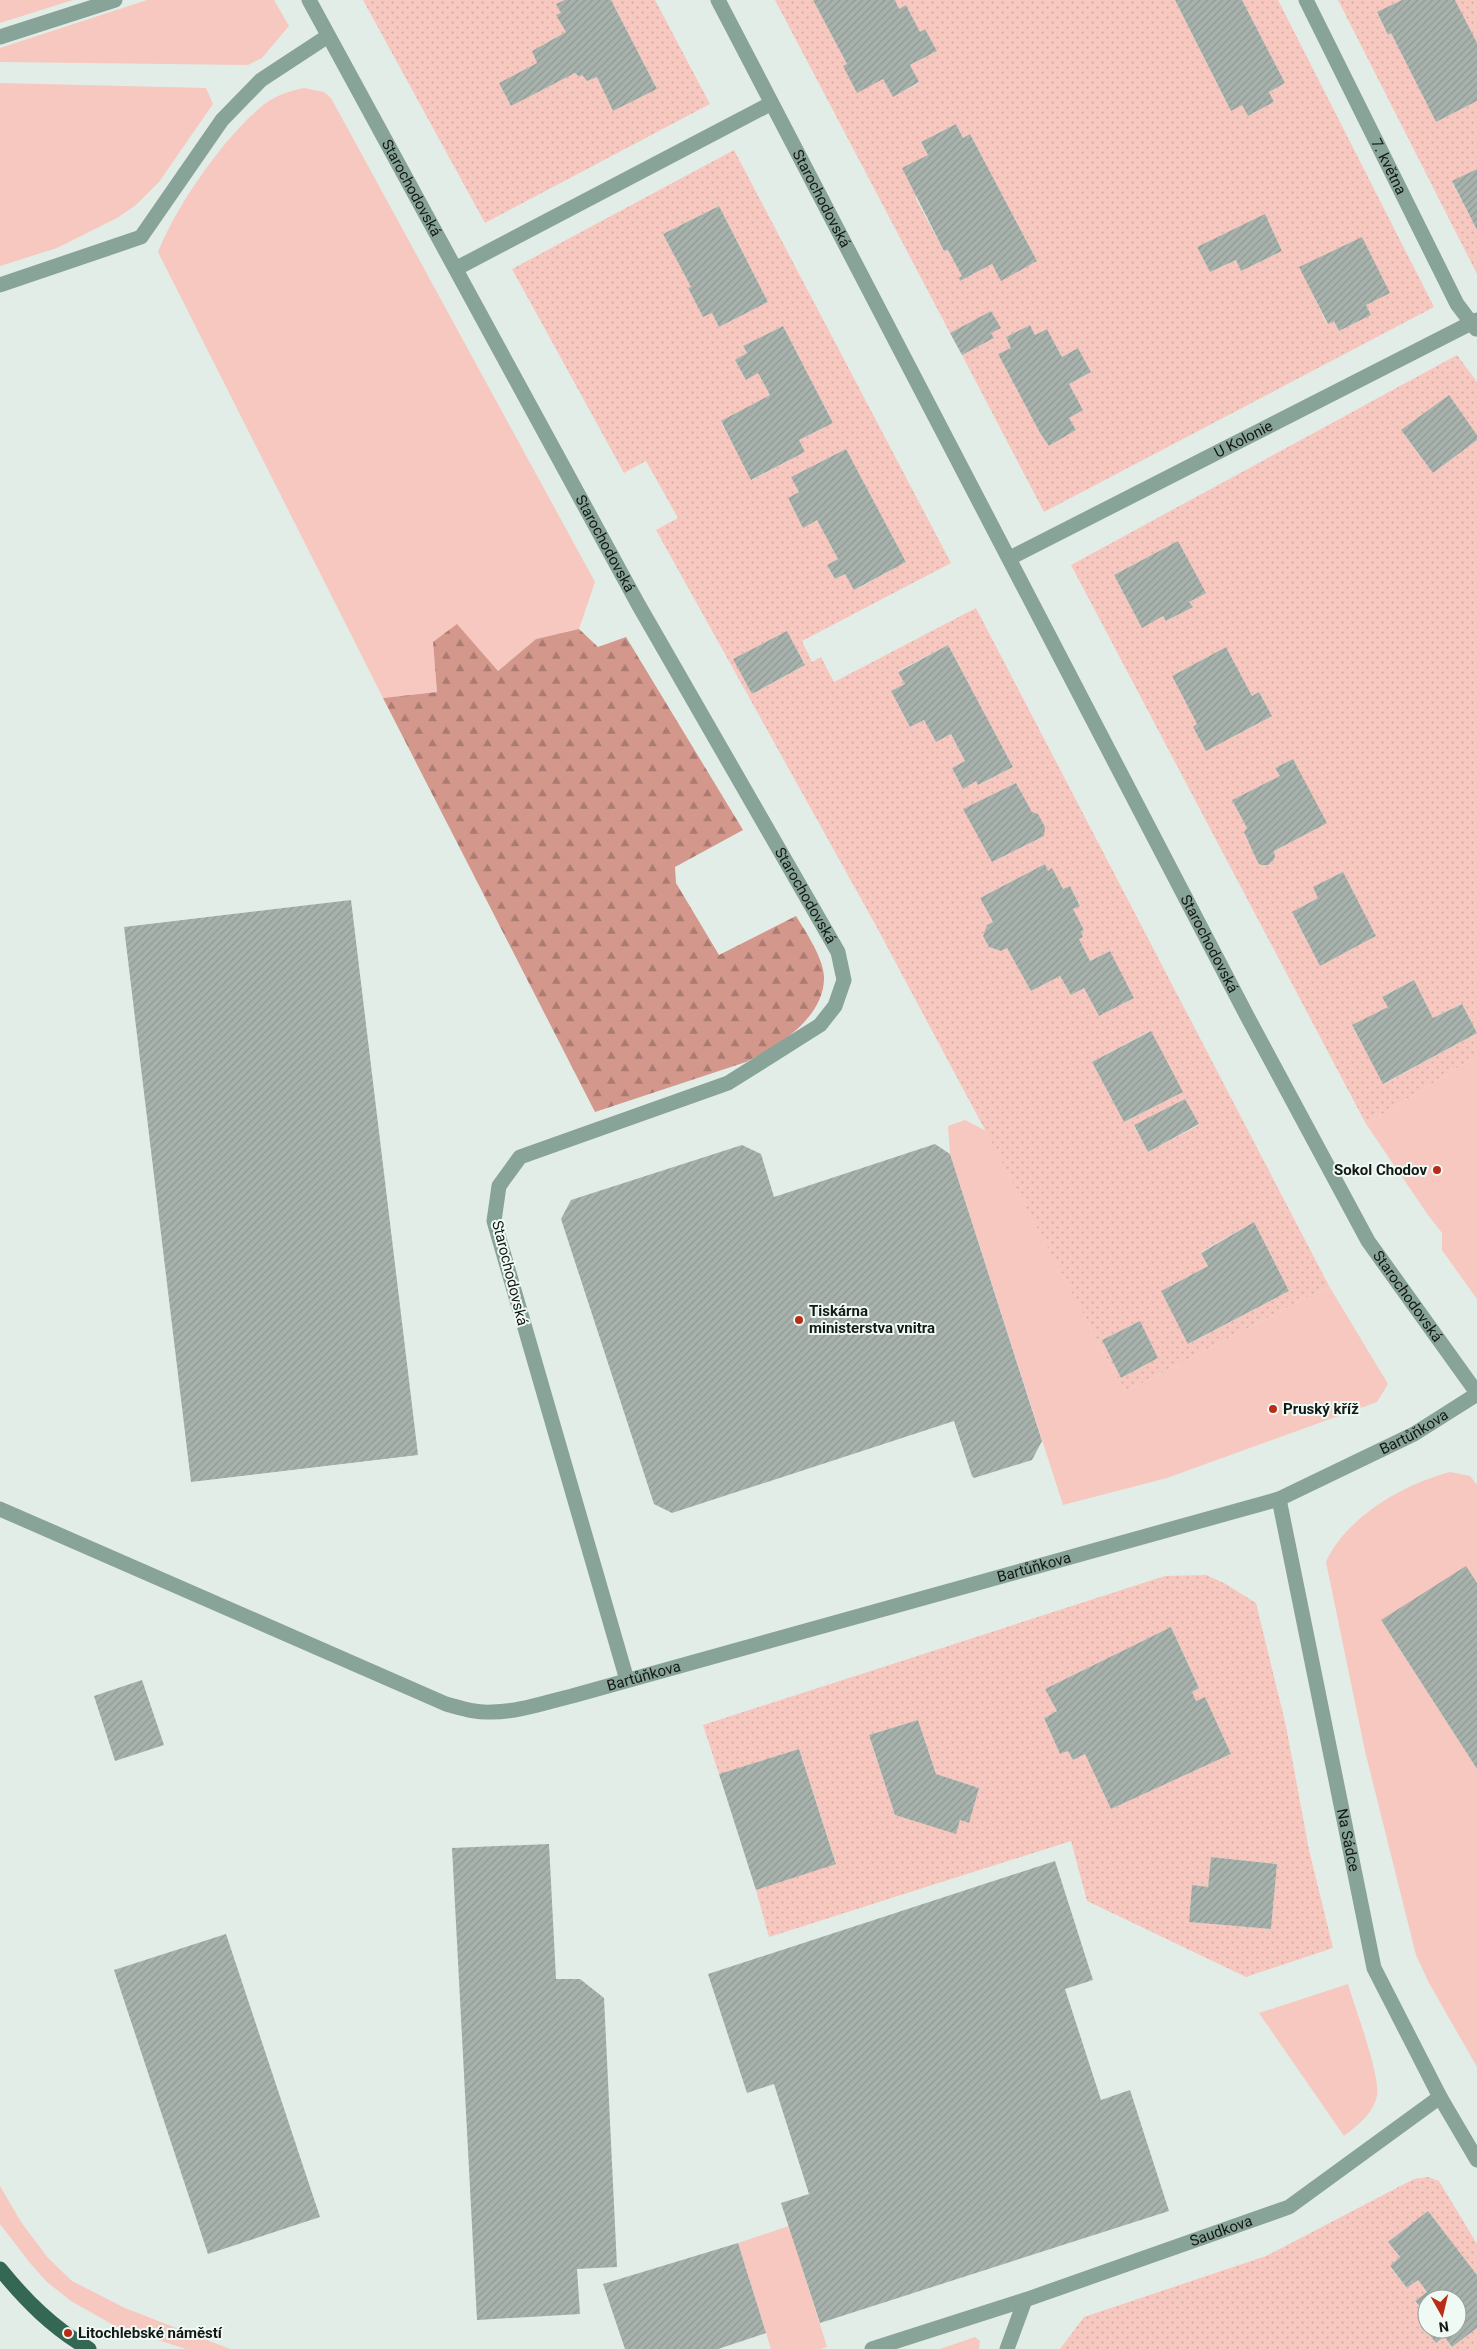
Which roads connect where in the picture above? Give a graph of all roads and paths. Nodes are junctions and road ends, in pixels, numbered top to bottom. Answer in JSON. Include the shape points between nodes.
{"nodes":[{"id":1,"x":115,"y":0,"type":"edge"},
{"id":2,"x":309,"y":0,"type":"edge"},
{"id":3,"x":718,"y":0,"type":"edge"},
{"id":4,"x":1306,"y":0,"type":"edge"},
{"id":5,"x":328,"y":36,"type":"junction"},
{"id":6,"x":0,"y":37,"type":"edge"},
{"id":7,"x":770,"y":104,"type":"junction"},
{"id":8,"x":456,"y":268,"type":"junction"},
{"id":9,"x":0,"y":285,"type":"edge"},
{"id":10,"x":1475,"y":324,"type":"edge"},
{"id":11,"x":1010,"y":558,"type":"junction"},
{"id":12,"x":1477,"y":1393,"type":"edge"},
{"id":13,"x":1279,"y":1499,"type":"junction"},
{"id":14,"x":0,"y":1508,"type":"edge"},
{"id":15,"x":627,"y":1680,"type":"junction"},
{"id":16,"x":1440,"y":2097,"type":"junction"},
{"id":17,"x":1477,"y":2160,"type":"edge"},
{"id":18,"x":0,"y":2269,"type":"edge"},
{"id":19,"x":1025,"y":2300,"type":"junction"},
{"id":20,"x":89,"y":2349,"type":"edge"},
{"id":21,"x":872,"y":2349,"type":"edge"},
{"id":22,"x":1007,"y":2349,"type":"edge"}],
"edges":[{"from":1,"to":6,"type":"street"},
{"from":2,"to":5,"type":"street","name":"Starochodovská"},
{"from":3,"to":7,"type":"street","name":"Starochodovská"},
{"from":4,"to":10,"type":"street","name":"7. května","via":[[1457,304]]},
{"from":5,"to":8,"type":"street","name":"Starochodovská"},
{"from":5,"to":9,"type":"street","via":[[261,80],[222,120],[141,237]]},
{"from":7,"to":8,"type":"street"},
{"from":7,"to":11,"type":"street","name":"Starochodovská"},
{"from":8,"to":15,"type":"street","name":"Starochodovská","via":[[638,604],[838,952],[844,980],[835,1006],[820,1025],[728,1083],[520,1157],[499,1186],[494,1221]]},
{"from":10,"to":11,"type":"street","name":"U Kolonie"},
{"from":11,"to":12,"type":"street","name":"Starochodovská","via":[[1247,1016],[1368,1241]]},
{"from":12,"to":13,"type":"street","name":"Bartůňkova","via":[[1414,1434]]},
{"from":13,"to":15,"type":"street","name":"Bartůňkova"},
{"from":13,"to":16,"type":"street","name":"Na Sádce","via":[[1374,1968]]},
{"from":14,"to":15,"type":"street","name":"Bartůňkova","via":[[446,1704],[491,1712],[513,1710]]},
{"from":16,"to":17,"type":"street","name":"Na Sádce"},
{"from":16,"to":19,"type":"street","name":"Saudkova","via":[[1289,2207]]},
{"from":18,"to":20,"type":"main road","via":[[40,2314]]},
{"from":19,"to":21,"type":"street","name":"Saudkova"},
{"from":19,"to":22,"type":"street"}]}
